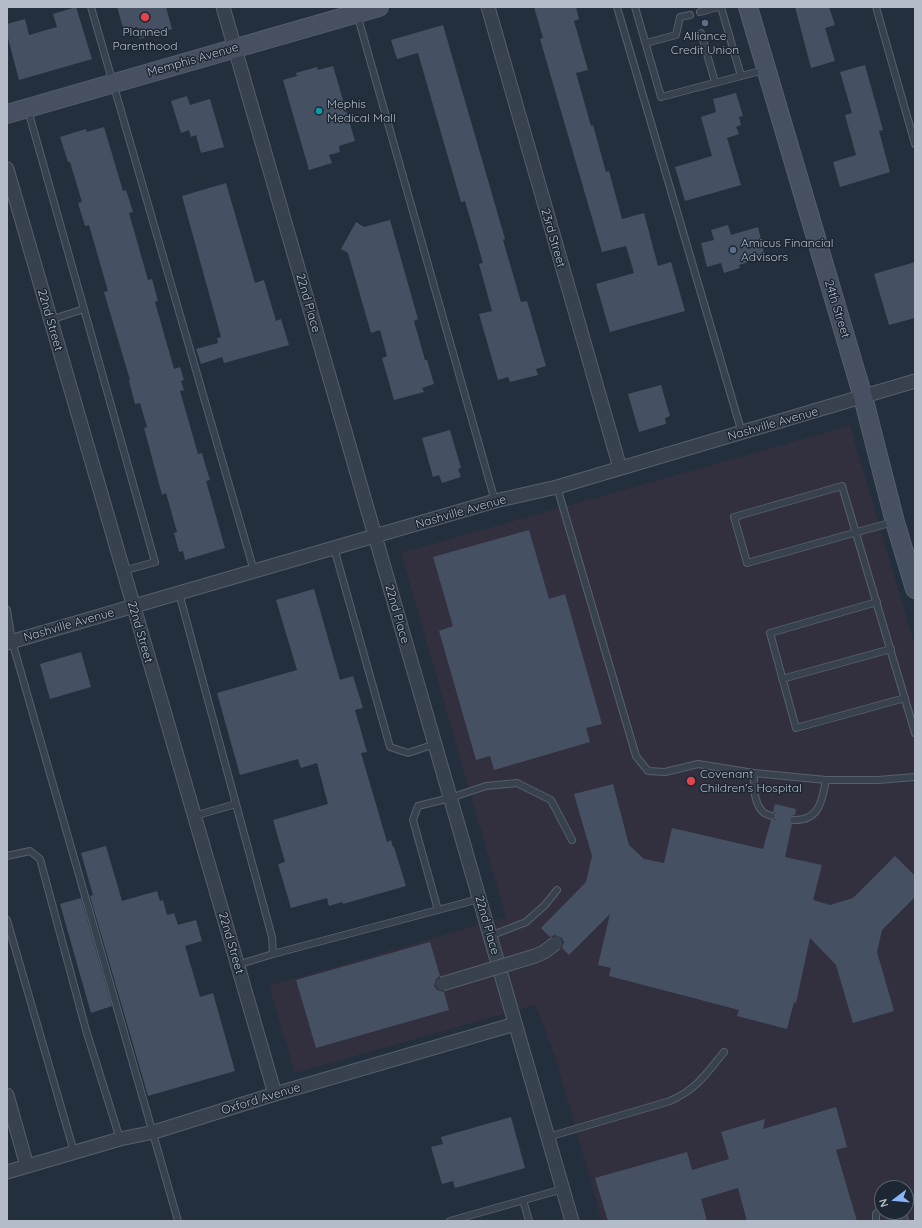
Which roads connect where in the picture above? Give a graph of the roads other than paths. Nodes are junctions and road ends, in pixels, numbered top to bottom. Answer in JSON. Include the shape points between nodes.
{"nodes":[{"id":1,"x":91,"y":7,"type":"edge"},
{"id":2,"x":222,"y":7,"type":"edge"},
{"id":3,"x":379,"y":7,"type":"edge"},
{"id":4,"x":488,"y":7,"type":"edge"},
{"id":5,"x":617,"y":7,"type":"edge"},
{"id":6,"x":635,"y":7,"type":"edge"},
{"id":7,"x":718,"y":7,"type":"edge"},
{"id":8,"x":722,"y":7,"type":"edge"},
{"id":9,"x":748,"y":7,"type":"edge"},
{"id":10,"x":876,"y":7,"type":"edge"},
{"id":11,"x":356,"y":10,"type":"edge"},
{"id":12,"x":700,"y":12,"type":"dead end"},
{"id":13,"x":690,"y":15,"type":"dead end"},
{"id":14,"x":701,"y":33,"type":"dead end"},
{"id":15,"x":646,"y":43,"type":"junction"},
{"id":16,"x":234,"y":48,"type":"junction"},
{"id":17,"x":766,"y":69,"type":"junction"},
{"id":18,"x":741,"y":76,"type":"junction"},
{"id":19,"x":715,"y":82,"type":"junction"},
{"id":20,"x":113,"y":83,"type":"junction"},
{"id":21,"x":28,"y":108,"type":"junction"},
{"id":22,"x":7,"y":114,"type":"edge"},
{"id":23,"x":915,"y":144,"type":"edge"},
{"id":24,"x":7,"y":169,"type":"edge"},
{"id":25,"x":84,"y":309,"type":"junction"},
{"id":26,"x":50,"y":320,"type":"junction"},
{"id":27,"x":915,"y":381,"type":"edge"},
{"id":28,"x":863,"y":397,"type":"junction"},
{"id":29,"x":742,"y":433,"type":"junction"},
{"id":30,"x":620,"y":468,"type":"junction"},
{"id":31,"x":557,"y":487,"type":"junction"},
{"id":32,"x":495,"y":501,"type":"junction"},
{"id":33,"x":896,"y":522,"type":"junction"},
{"id":34,"x":856,"y":532,"type":"junction"},
{"id":35,"x":375,"y":536,"type":"junction"},
{"id":36,"x":334,"y":548,"type":"junction"},
{"id":37,"x":122,"y":571,"type":"junction"},
{"id":38,"x":254,"y":571,"type":"junction"},
{"id":39,"x":915,"y":589,"type":"edge"},
{"id":40,"x":179,"y":593,"type":"junction"},
{"id":41,"x":877,"y":602,"type":"junction"},
{"id":42,"x":133,"y":606,"type":"junction"},
{"id":43,"x":7,"y":610,"type":"edge"},
{"id":44,"x":9,"y":642,"type":"edge"},
{"id":45,"x":891,"y":649,"type":"junction"},
{"id":46,"x":782,"y":679,"type":"junction"},
{"id":47,"x":905,"y":698,"type":"junction"},
{"id":48,"x":915,"y":733,"type":"edge"},
{"id":49,"x":435,"y":744,"type":"junction"},
{"id":50,"x":754,"y":773,"type":"junction"},
{"id":51,"x":915,"y":777,"type":"edge"},
{"id":52,"x":826,"y":780,"type":"junction"},
{"id":53,"x":450,"y":798,"type":"junction"},
{"id":54,"x":236,"y":804,"type":"junction"},
{"id":55,"x":194,"y":816,"type":"junction"},
{"id":56,"x":772,"y":816,"type":"dead end"},
{"id":57,"x":793,"y":820,"type":"dead end"},
{"id":58,"x":572,"y":840,"type":"dead end"},
{"id":59,"x":7,"y":856,"type":"edge"},
{"id":60,"x":557,"y":890,"type":"dead end"},
{"id":61,"x":479,"y":899,"type":"junction"},
{"id":62,"x":438,"y":910,"type":"junction"},
{"id":63,"x":7,"y":920,"type":"edge"},
{"id":64,"x":490,"y":936,"type":"junction"},
{"id":65,"x":556,"y":943,"type":"dead end"},
{"id":66,"x":273,"y":954,"type":"junction"},
{"id":67,"x":237,"y":965,"type":"junction"},
{"id":68,"x":442,"y":984,"type":"dead end"},
{"id":69,"x":515,"y":1024,"type":"junction"},
{"id":70,"x":724,"y":1052,"type":"dead end"},
{"id":71,"x":274,"y":1094,"type":"junction"},
{"id":72,"x":7,"y":1095,"type":"edge"},
{"id":73,"x":154,"y":1132,"type":"junction"},
{"id":74,"x":548,"y":1137,"type":"junction"},
{"id":75,"x":120,"y":1139,"type":"junction"},
{"id":76,"x":74,"y":1152,"type":"junction"},
{"id":77,"x":27,"y":1166,"type":"junction"},
{"id":78,"x":7,"y":1172,"type":"edge"},
{"id":79,"x":563,"y":1189,"type":"junction"},
{"id":80,"x":523,"y":1200,"type":"junction"},
{"id":81,"x":178,"y":1221,"type":"edge"},
{"id":82,"x":450,"y":1221,"type":"edge"},
{"id":83,"x":529,"y":1221,"type":"edge"},
{"id":84,"x":572,"y":1221,"type":"edge"}],
"edges":[{"from":1,"to":20,"type":"lane"},
{"from":2,"to":16,"type":"street","name":"22nd Place"},
{"from":3,"to":11,"type":"street","name":"Memphis Avenue"},
{"from":4,"to":30,"type":"street","name":"23rd Street"},
{"from":5,"to":29,"type":"lane"},
{"from":6,"to":15,"type":"lane"},
{"from":7,"to":12,"type":"lane"},
{"from":8,"to":18,"type":"lane"},
{"from":9,"to":17,"type":"street","name":"24th Street"},
{"from":10,"to":23,"type":"lane"},
{"from":11,"to":16,"type":"street","name":"Memphis Avenue"},
{"from":11,"to":32,"type":"lane"},
{"from":13,"to":15,"type":"lane","via":[[680,18],[676,34]]},
{"from":14,"to":19,"type":"lane"},
{"from":15,"to":19,"type":"lane","via":[[661,97]]},
{"from":16,"to":20,"type":"street","name":"Memphis Avenue"},
{"from":16,"to":35,"type":"street","name":"22nd Place"},
{"from":17,"to":18,"type":"lane"},
{"from":17,"to":28,"type":"street","name":"24th Street"},
{"from":18,"to":19,"type":"lane"},
{"from":20,"to":21,"type":"street","name":"Memphis Avenue"},
{"from":20,"to":38,"type":"lane"},
{"from":21,"to":22,"type":"street","name":"Memphis Avenue"},
{"from":21,"to":25,"type":"lane"},
{"from":24,"to":26,"type":"street","name":"22nd Street"},
{"from":25,"to":26,"type":"lane"},
{"from":25,"to":37,"type":"lane","via":[[155,562]]},
{"from":26,"to":37,"type":"street","name":"22nd Street"},
{"from":27,"to":28,"type":"street","name":"Nashville Avenue"},
{"from":28,"to":29,"type":"street","name":"Nashville Avenue"},
{"from":28,"to":33,"type":"street","name":"24th Street"},
{"from":29,"to":30,"type":"street","name":"Nashville Avenue"},
{"from":30,"to":31,"type":"street","name":"Nashville Avenue"},
{"from":31,"to":32,"type":"street","name":"Nashville Avenue"},
{"from":31,"to":50,"type":"lane","via":[[636,756],[648,771],[665,772],[698,764]]},
{"from":32,"to":35,"type":"street","name":"Nashville Avenue"},
{"from":33,"to":34,"type":"lane"},
{"from":33,"to":39,"type":"street","name":"24th Street"},
{"from":34,"to":34,"type":"lane","via":[[747,563],[734,517],[842,486]]},
{"from":34,"to":41,"type":"lane"},
{"from":35,"to":36,"type":"street","name":"Nashville Avenue"},
{"from":35,"to":49,"type":"street","name":"22nd Place"},
{"from":36,"to":38,"type":"street","name":"Nashville Avenue"},
{"from":36,"to":49,"type":"lane","via":[[390,747],[408,752]]},
{"from":37,"to":42,"type":"street","name":"22nd Street"},
{"from":38,"to":40,"type":"street","name":"Nashville Avenue"},
{"from":40,"to":42,"type":"street","name":"Nashville Avenue"},
{"from":40,"to":54,"type":"lane"},
{"from":41,"to":45,"type":"lane"},
{"from":41,"to":46,"type":"lane","via":[[770,633]]},
{"from":42,"to":44,"type":"street","name":"Nashville Avenue"},
{"from":42,"to":55,"type":"street","name":"22nd Street"},
{"from":43,"to":44,"type":"lane"},
{"from":44,"to":73,"type":"lane"},
{"from":45,"to":46,"type":"lane"},
{"from":45,"to":47,"type":"lane"},
{"from":46,"to":47,"type":"lane","via":[[796,728]]},
{"from":47,"to":48,"type":"lane"},
{"from":49,"to":53,"type":"street","name":"22nd Place"},
{"from":50,"to":52,"type":"lane"},
{"from":50,"to":56,"type":"lane","via":[[754,793],[758,803],[763,812]]},
{"from":51,"to":52,"type":"lane"},
{"from":52,"to":57,"type":"lane","via":[[820,806],[802,821]]},
{"from":53,"to":58,"type":"lane","via":[[486,786],[517,783],[550,800]]},
{"from":53,"to":61,"type":"street","name":"22nd Place"},
{"from":53,"to":62,"type":"lane","via":[[418,806],[413,820]]},
{"from":54,"to":55,"type":"lane"},
{"from":54,"to":66,"type":"lane","via":[[272,937]]},
{"from":55,"to":67,"type":"street","name":"22nd Street"},
{"from":59,"to":75,"type":"lane","via":[[30,851],[40,860],[86,1030]]},
{"from":60,"to":64,"type":"lane","via":[[526,922]]},
{"from":61,"to":62,"type":"lane"},
{"from":61,"to":64,"type":"street","name":"22nd Place"},
{"from":62,"to":66,"type":"lane"},
{"from":63,"to":76,"type":"lane"},
{"from":64,"to":69,"type":"street","name":"22nd Place"},
{"from":65,"to":68,"type":"street","bridge":true,"via":[[535,956]]},
{"from":66,"to":67,"type":"lane"},
{"from":67,"to":71,"type":"street","name":"22nd Street"},
{"from":69,"to":71,"type":"street","name":"Oxford Avenue"},
{"from":69,"to":74,"type":"street","name":"22nd Place"},
{"from":70,"to":74,"type":"lane","via":[[698,1084],[684,1095]]},
{"from":71,"to":73,"type":"street","name":"Oxford Avenue"},
{"from":72,"to":77,"type":"street"},
{"from":73,"to":75,"type":"street","name":"Oxford Avenue"},
{"from":73,"to":81,"type":"lane"},
{"from":74,"to":79,"type":"street","name":"22nd Place"},
{"from":75,"to":76,"type":"street","name":"Oxford Avenue"},
{"from":76,"to":77,"type":"street","name":"Oxford Avenue"},
{"from":77,"to":78,"type":"street","name":"Oxford Avenue"},
{"from":79,"to":80,"type":"lane"},
{"from":79,"to":84,"type":"street","name":"22nd Place"},
{"from":80,"to":82,"type":"lane"},
{"from":80,"to":83,"type":"lane"}]}
